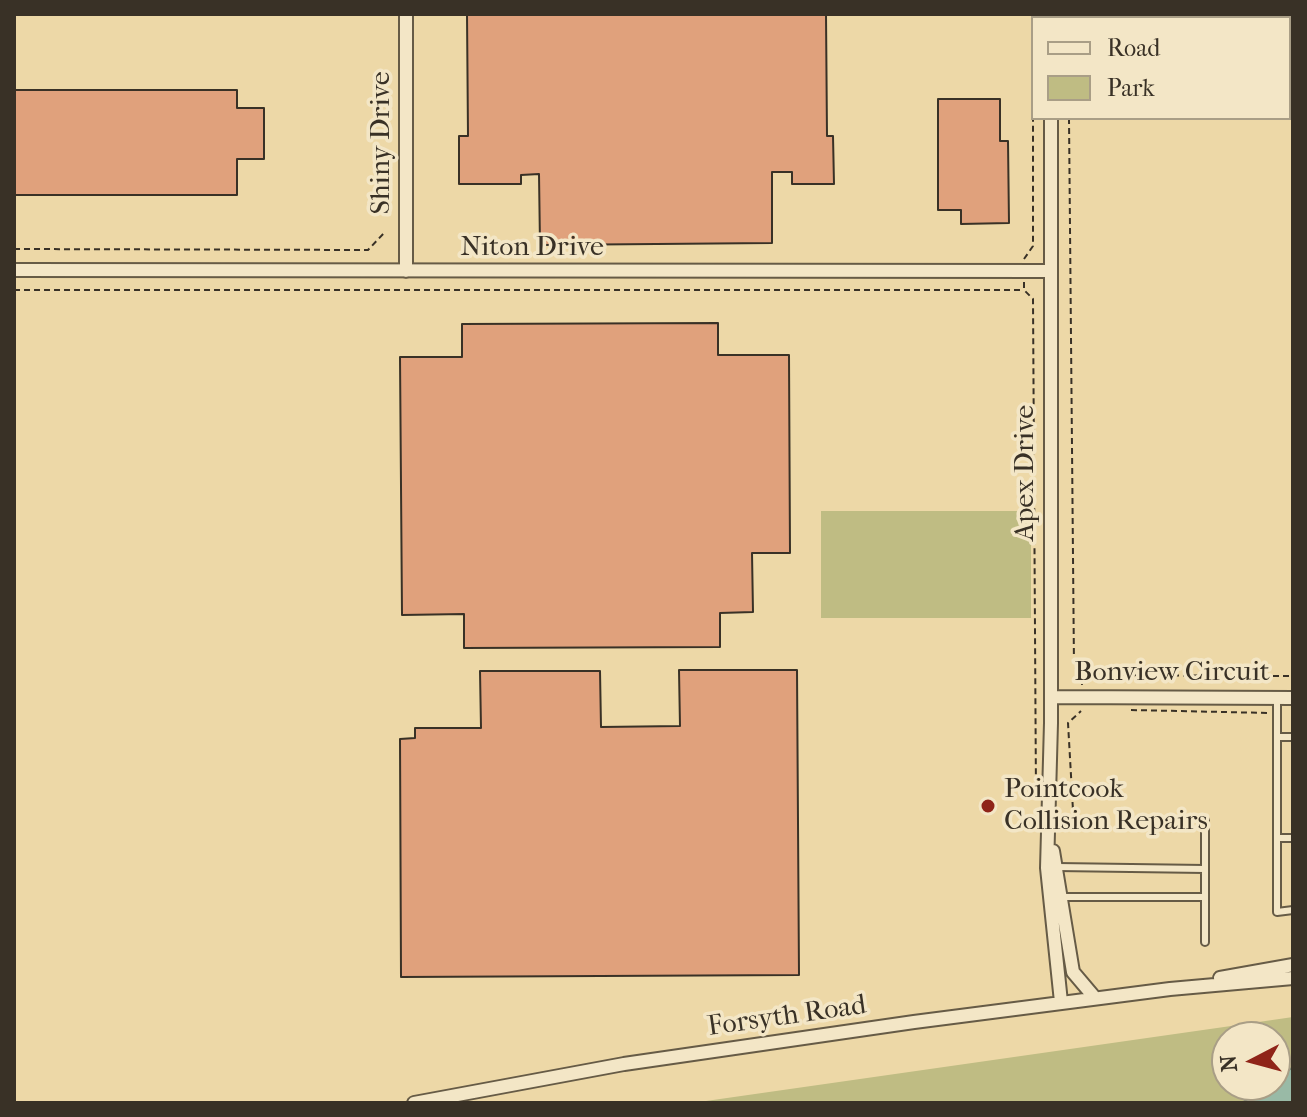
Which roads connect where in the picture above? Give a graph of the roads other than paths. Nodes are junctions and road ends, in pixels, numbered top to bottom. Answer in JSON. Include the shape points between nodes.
{"nodes":[{"id":1,"x":406,"y":14,"type":"edge"},
{"id":2,"x":1051,"y":120,"type":"edge"},
{"id":3,"x":14,"y":270,"type":"edge"},
{"id":4,"x":406,"y":271,"type":"junction"},
{"id":5,"x":1049,"y":271,"type":"junction"},
{"id":6,"x":1051,"y":697,"type":"junction"},
{"id":7,"x":1277,"y":698,"type":"junction"},
{"id":8,"x":1293,"y":698,"type":"edge"},
{"id":9,"x":1277,"y":737,"type":"junction"},
{"id":10,"x":1293,"y":737,"type":"edge"},
{"id":11,"x":1205,"y":820,"type":"dead end"},
{"id":12,"x":1050,"y":828,"type":"junction"},
{"id":13,"x":1277,"y":838,"type":"junction"},
{"id":14,"x":1293,"y":838,"type":"edge"},
{"id":15,"x":1056,"y":867,"type":"junction"},
{"id":16,"x":1205,"y":869,"type":"junction"},
{"id":17,"x":1060,"y":897,"type":"junction"},
{"id":18,"x":1205,"y":897,"type":"junction"},
{"id":19,"x":1293,"y":910,"type":"edge"},
{"id":20,"x":1205,"y":942,"type":"dead end"},
{"id":21,"x":1293,"y":965,"type":"edge"},
{"id":22,"x":1293,"y":978,"type":"edge"},
{"id":23,"x":1170,"y":989,"type":"junction"},
{"id":24,"x":1095,"y":998,"type":"junction"},
{"id":25,"x":1061,"y":1002,"type":"junction"},
{"id":26,"x":414,"y":1103,"type":"edge"}],
"edges":[{"from":1,"to":4,"type":"street","name":"Shiny Drive"},
{"from":2,"to":5,"type":"street","name":"Apex Drive"},
{"from":3,"to":4,"type":"street","name":"Niton Drive"},
{"from":4,"to":5,"type":"street","name":"Niton Drive"},
{"from":5,"to":6,"type":"street","name":"Apex Drive"},
{"from":6,"to":7,"type":"street","name":"Bonview Circuit"},
{"from":6,"to":12,"type":"street","name":"Apex Drive"},
{"from":7,"to":8,"type":"street","name":"Bonview Circuit"},
{"from":7,"to":9,"type":"lane"},
{"from":9,"to":10,"type":"lane"},
{"from":9,"to":13,"type":"lane"},
{"from":11,"to":16,"type":"lane"},
{"from":12,"to":15,"type":"street","name":"Apex Drive"},
{"from":12,"to":25,"type":"street","name":"Apex Drive","via":[[1047,868]]},
{"from":13,"to":14,"type":"lane"},
{"from":13,"to":19,"type":"lane","via":[[1277,912]]},
{"from":15,"to":16,"type":"lane"},
{"from":15,"to":17,"type":"street","name":"Apex Drive"},
{"from":16,"to":18,"type":"lane"},
{"from":17,"to":18,"type":"lane"},
{"from":17,"to":24,"type":"street","name":"Apex Drive","via":[[1073,972]]},
{"from":18,"to":20,"type":"lane"},
{"from":21,"to":23,"type":"street","name":"Forsyth Road"},
{"from":22,"to":23,"type":"street","name":"Forsyth Road"},
{"from":23,"to":24,"type":"street","name":"Forsyth Road"},
{"from":24,"to":25,"type":"street","name":"Forsyth Road"},
{"from":25,"to":26,"type":"street","name":"Forsyth Road","via":[[609,1067]]}]}
